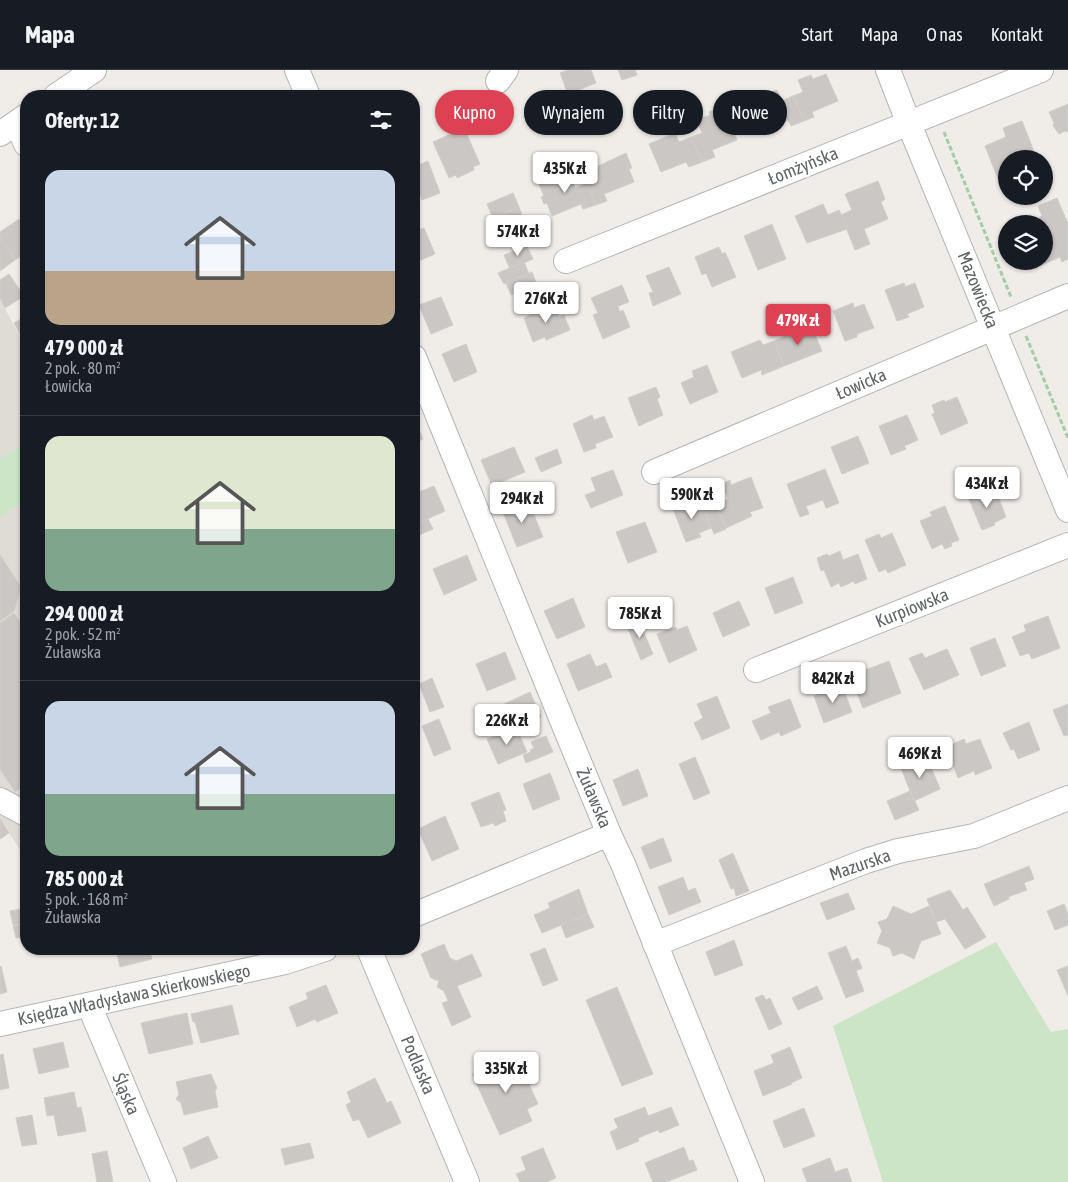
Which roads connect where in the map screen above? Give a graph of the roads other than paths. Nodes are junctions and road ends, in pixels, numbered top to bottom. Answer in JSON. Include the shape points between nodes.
{"nodes":[{"id":1,"x":94,"y":70,"type":"edge"},
{"id":2,"x":297,"y":70,"type":"edge"},
{"id":3,"x":888,"y":70,"type":"edge"},
{"id":4,"x":1041,"y":70,"type":"edge"},
{"id":5,"x":65,"y":90,"type":"edge"},
{"id":6,"x":305,"y":90,"type":"edge"},
{"id":7,"x":909,"y":124,"type":"junction"},
{"id":8,"x":566,"y":262,"type":"dead end"},
{"id":9,"x":1068,"y":296,"type":"edge"},
{"id":10,"x":994,"y":328,"type":"junction"},
{"id":11,"x":420,"y":372,"type":"edge"},
{"id":12,"x":654,"y":472,"type":"dead end"},
{"id":13,"x":1068,"y":510,"type":"edge"},
{"id":14,"x":1068,"y":545,"type":"edge"},
{"id":15,"x":756,"y":670,"type":"dead end"},
{"id":16,"x":1068,"y":798,"type":"edge"},
{"id":17,"x":0,"y":800,"type":"edge"},
{"id":18,"x":20,"y":811,"type":"edge"},
{"id":19,"x":609,"y":834,"type":"junction"},
{"id":20,"x":420,"y":913,"type":"edge"},
{"id":21,"x":655,"y":944,"type":"junction"},
{"id":22,"x":307,"y":955,"type":"edge"},
{"id":23,"x":372,"y":955,"type":"edge"},
{"id":24,"x":89,"y":1005,"type":"junction"},
{"id":25,"x":0,"y":1024,"type":"edge"},
{"id":26,"x":164,"y":1182,"type":"edge"},
{"id":27,"x":467,"y":1182,"type":"edge"},
{"id":28,"x":752,"y":1182,"type":"edge"}],
"edges":[{"from":1,"to":5,"type":"street"},
{"from":2,"to":6,"type":"street"},
{"from":3,"to":7,"type":"street","name":"Mazowiecka"},
{"from":4,"to":7,"type":"street","name":"Łomżyńska"},
{"from":7,"to":8,"type":"street","name":"Łomżyńska"},
{"from":7,"to":10,"type":"street","name":"Mazowiecka"},
{"from":9,"to":10,"type":"street","name":"Łowicka"},
{"from":10,"to":12,"type":"street","name":"Łowicka"},
{"from":10,"to":13,"type":"street","name":"Mazowiecka"},
{"from":11,"to":19,"type":"street","name":"Żuławska"},
{"from":14,"to":15,"type":"street","name":"Kurpiowska"},
{"from":16,"to":21,"type":"street","name":"Mazurska","via":[[974,836],[898,851],[866,861]]},
{"from":17,"to":18,"type":"street"},
{"from":19,"to":20,"type":"street"},
{"from":19,"to":21,"type":"street","name":"Żuławska"},
{"from":21,"to":28,"type":"street","name":"Żuławska"},
{"from":22,"to":24,"type":"street","name":"Księdza Władysława Skierkowskiego"},
{"from":23,"to":27,"type":"street","name":"Podlaska"},
{"from":24,"to":25,"type":"street","name":"Księdza Władysława Skierkowskiego"},
{"from":24,"to":26,"type":"street","name":"Śląska"}]}
